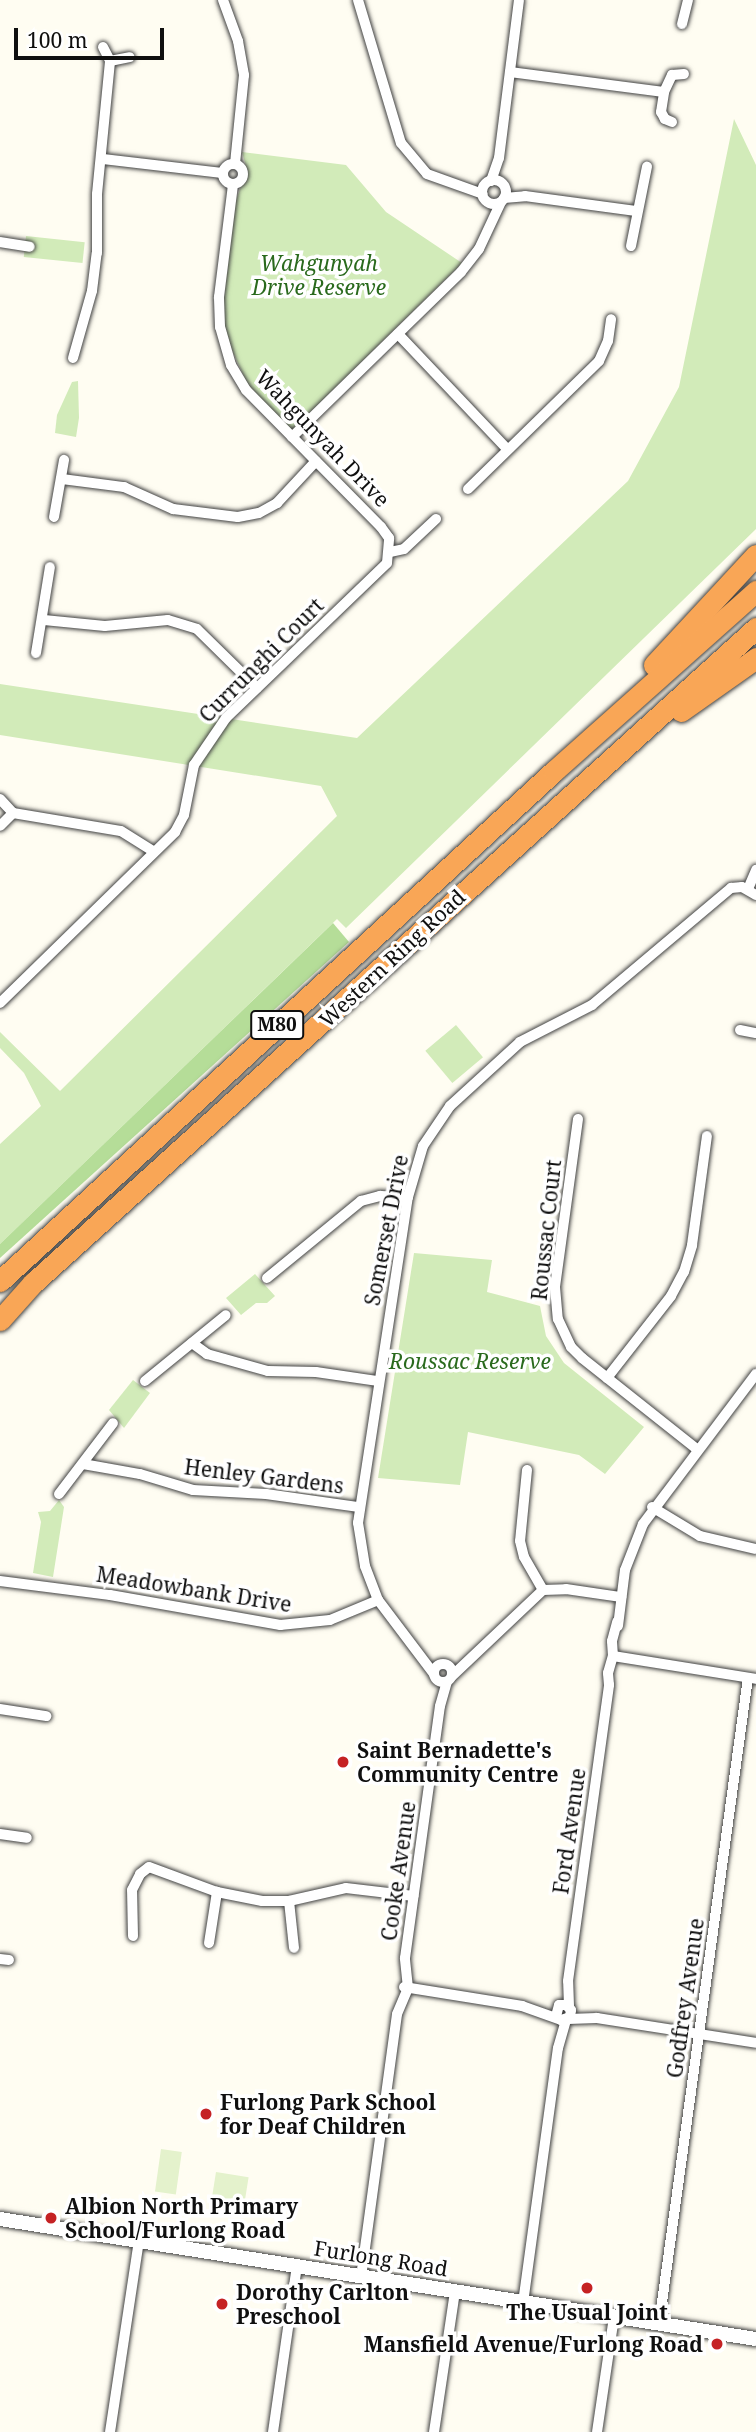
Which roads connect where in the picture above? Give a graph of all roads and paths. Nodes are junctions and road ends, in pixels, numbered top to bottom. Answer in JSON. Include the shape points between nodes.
{"nodes":[{"id":1,"x":223,"y":0,"type":"edge"},
{"id":2,"x":358,"y":0,"type":"edge"},
{"id":3,"x":519,"y":0,"type":"edge"},
{"id":4,"x":688,"y":0,"type":"edge"},
{"id":5,"x":682,"y":24,"type":"dead end"},
{"id":6,"x":103,"y":47,"type":"dead end"},
{"id":7,"x":130,"y":57,"type":"dead end"},
{"id":8,"x":110,"y":61,"type":"junction"},
{"id":9,"x":510,"y":72,"type":"junction"},
{"id":10,"x":684,"y":74,"type":"dead end"},
{"id":11,"x":664,"y":92,"type":"junction"},
{"id":12,"x":672,"y":122,"type":"dead end"},
{"id":13,"x":103,"y":159,"type":"junction"},
{"id":14,"x":235,"y":164,"type":"junction"},
{"id":15,"x":647,"y":167,"type":"dead end"},
{"id":16,"x":222,"y":173,"type":"junction"},
{"id":17,"x":233,"y":185,"type":"junction"},
{"id":18,"x":494,"y":192,"type":"junction"},
{"id":19,"x":636,"y":211,"type":"junction"},
{"id":20,"x":0,"y":242,"type":"edge"},
{"id":21,"x":631,"y":246,"type":"dead end"},
{"id":22,"x":30,"y":247,"type":"dead end"},
{"id":23,"x":611,"y":319,"type":"dead end"},
{"id":24,"x":398,"y":334,"type":"junction"},
{"id":25,"x":73,"y":358,"type":"dead end"},
{"id":26,"x":292,"y":437,"type":"junction"},
{"id":27,"x":507,"y":449,"type":"junction"},
{"id":28,"x":64,"y":460,"type":"dead end"},
{"id":29,"x":316,"y":461,"type":"junction"},
{"id":30,"x":62,"y":479,"type":"junction"},
{"id":31,"x":468,"y":489,"type":"dead end"},
{"id":32,"x":54,"y":517,"type":"dead end"},
{"id":33,"x":436,"y":519,"type":"dead end"},
{"id":34,"x":390,"y":552,"type":"junction"},
{"id":35,"x":756,"y":555,"type":"edge"},
{"id":36,"x":50,"y":567,"type":"dead end"},
{"id":37,"x":756,"y":591,"type":"edge"},
{"id":38,"x":44,"y":620,"type":"junction"},
{"id":39,"x":756,"y":628,"type":"edge"},
{"id":40,"x":36,"y":653,"type":"dead end"},
{"id":41,"x":756,"y":658,"type":"edge"},
{"id":42,"x":257,"y":688,"type":"junction"},
{"id":43,"x":554,"y":771,"type":"junction"},
{"id":44,"x":0,"y":799,"type":"edge"},
{"id":45,"x":13,"y":813,"type":"junction"},
{"id":46,"x":536,"y":825,"type":"junction"},
{"id":47,"x":0,"y":826,"type":"edge"},
{"id":48,"x":154,"y":852,"type":"junction"},
{"id":49,"x":756,"y":870,"type":"edge"},
{"id":50,"x":752,"y":892,"type":"edge"},
{"id":51,"x":0,"y":1003,"type":"edge"},
{"id":52,"x":740,"y":1030,"type":"dead end"},
{"id":53,"x":756,"y":1033,"type":"edge"},
{"id":54,"x":578,"y":1119,"type":"dead end"},
{"id":55,"x":707,"y":1136,"type":"dead end"},
{"id":56,"x":408,"y":1197,"type":"junction"},
{"id":57,"x":267,"y":1278,"type":"dead end"},
{"id":58,"x":0,"y":1281,"type":"edge"},
{"id":59,"x":226,"y":1315,"type":"dead end"},
{"id":60,"x":0,"y":1320,"type":"edge"},
{"id":61,"x":192,"y":1343,"type":"junction"},
{"id":62,"x":607,"y":1378,"type":"junction"},
{"id":63,"x":145,"y":1381,"type":"dead end"},
{"id":64,"x":378,"y":1381,"type":"junction"},
{"id":65,"x":754,"y":1382,"type":"edge"},
{"id":66,"x":113,"y":1423,"type":"dead end"},
{"id":67,"x":697,"y":1449,"type":"junction"},
{"id":68,"x":83,"y":1464,"type":"junction"},
{"id":69,"x":527,"y":1470,"type":"dead end"},
{"id":70,"x":59,"y":1494,"type":"dead end"},
{"id":71,"x":359,"y":1507,"type":"junction"},
{"id":72,"x":652,"y":1507,"type":"junction"},
{"id":73,"x":756,"y":1549,"type":"edge"},
{"id":74,"x":0,"y":1581,"type":"edge"},
{"id":75,"x":543,"y":1590,"type":"junction"},
{"id":76,"x":621,"y":1597,"type":"junction"},
{"id":77,"x":378,"y":1600,"type":"junction"},
{"id":78,"x":616,"y":1657,"type":"junction"},
{"id":79,"x":443,"y":1674,"type":"junction"},
{"id":80,"x":752,"y":1679,"type":"edge"},
{"id":81,"x":0,"y":1709,"type":"edge"},
{"id":82,"x":46,"y":1716,"type":"dead end"},
{"id":83,"x":0,"y":1834,"type":"edge"},
{"id":84,"x":27,"y":1838,"type":"dead end"},
{"id":85,"x":217,"y":1892,"type":"junction"},
{"id":86,"x":414,"y":1896,"type":"junction"},
{"id":87,"x":289,"y":1900,"type":"junction"},
{"id":88,"x":133,"y":1936,"type":"dead end"},
{"id":89,"x":209,"y":1943,"type":"dead end"},
{"id":90,"x":294,"y":1948,"type":"dead end"},
{"id":91,"x":404,"y":1987,"type":"junction"},
{"id":92,"x":563,"y":2012,"type":"junction"},
{"id":93,"x":699,"y":2034,"type":"junction"},
{"id":94,"x":756,"y":2043,"type":"edge"},
{"id":95,"x":0,"y":2219,"type":"edge"},
{"id":96,"x":139,"y":2241,"type":"junction"},
{"id":97,"x":297,"y":2266,"type":"junction"},
{"id":98,"x":361,"y":2277,"type":"junction"},
{"id":99,"x":455,"y":2291,"type":"junction"},
{"id":100,"x":523,"y":2302,"type":"junction"},
{"id":101,"x":614,"y":2317,"type":"junction"},
{"id":102,"x":659,"y":2324,"type":"junction"},
{"id":103,"x":756,"y":2339,"type":"edge"},
{"id":104,"x":110,"y":2432,"type":"edge"},
{"id":105,"x":273,"y":2432,"type":"edge"},
{"id":106,"x":435,"y":2432,"type":"edge"},
{"id":107,"x":597,"y":2432,"type":"edge"}],
"edges":[{"from":1,"to":14,"type":"street","via":[[244,75]]},
{"from":2,"to":18,"type":"street","via":[[401,143],[428,174],[464,188]]},
{"from":3,"to":9,"type":"street"},
{"from":4,"to":5,"type":"street"},
{"from":6,"to":8,"type":"street"},
{"from":7,"to":8,"type":"street"},
{"from":8,"to":13,"type":"street"},
{"from":9,"to":11,"type":"street"},
{"from":9,"to":18,"type":"street"},
{"from":10,"to":11,"type":"street","via":[[672,75]]},
{"from":11,"to":12,"type":"street","via":[[661,112]]},
{"from":13,"to":16,"type":"street"},
{"from":13,"to":25,"type":"street","via":[[92,291]]},
{"from":14,"to":16,"type":"street"},
{"from":14,"to":17,"type":"street","via":[[243,174]]},
{"from":15,"to":19,"type":"street"},
{"from":16,"to":17,"type":"street","via":[[226,183]]},
{"from":17,"to":26,"type":"street","name":"Wahgunyah Drive","via":[[219,297],[223,341],[246,390]]},
{"from":18,"to":19,"type":"street"},
{"from":18,"to":24,"type":"street","via":[[489,225],[469,264]]},
{"from":19,"to":21,"type":"street"},
{"from":20,"to":22,"type":"street"},
{"from":23,"to":27,"type":"street","via":[[599,361]]},
{"from":24,"to":26,"type":"street"},
{"from":24,"to":27,"type":"street"},
{"from":26,"to":29,"type":"street","name":"Wahgunyah Drive"},
{"from":27,"to":31,"type":"street"},
{"from":28,"to":30,"type":"street"},
{"from":29,"to":30,"type":"street","via":[[277,503],[238,517],[173,509],[124,487]]},
{"from":29,"to":34,"type":"street","name":"Wahgunyah Drive","via":[[381,527],[389,538]]},
{"from":30,"to":32,"type":"street"},
{"from":33,"to":34,"type":"street","name":"Currunghi Court","via":[[404,549]]},
{"from":34,"to":42,"type":"street","name":"Currunghi Court","via":[[387,563]]},
{"from":35,"to":43,"type":"highway"},
{"from":36,"to":38,"type":"street"},
{"from":37,"to":43,"type":"highway","name":"Western Ring Road","number":"M80"},
{"from":38,"to":40,"type":"street"},
{"from":38,"to":42,"type":"street","via":[[105,626],[168,620],[197,629]]},
{"from":39,"to":46,"type":"highway","name":"Western Ring Road","number":"M80"},
{"from":41,"to":46,"type":"highway","via":[[644,738]]},
{"from":42,"to":48,"type":"street","name":"Currunghi Court","via":[[207,742],[194,765],[184,815],[175,832]]},
{"from":43,"to":58,"type":"highway","name":"Western Ring Road","number":"M80"},
{"from":44,"to":45,"type":"street"},
{"from":45,"to":47,"type":"street"},
{"from":45,"to":48,"type":"street","via":[[121,831]]},
{"from":46,"to":60,"type":"highway","name":"Western Ring Road","number":"M80","via":[[33,1283]]},
{"from":48,"to":51,"type":"street","name":"Currunghi Court"},
{"from":49,"to":50,"type":"street"},
{"from":50,"to":56,"type":"street","name":"Somerset Drive","via":[[731,888],[592,1005],[520,1042],[434,1126],[414,1167]]},
{"from":52,"to":53,"type":"street"},
{"from":54,"to":62,"type":"street","name":"Roussac Court","via":[[555,1305],[571,1347]]},
{"from":55,"to":62,"type":"street","via":[[684,1272],[671,1296]]},
{"from":56,"to":57,"type":"street","via":[[361,1201]]},
{"from":56,"to":64,"type":"street","name":"Somerset Drive"},
{"from":59,"to":61,"type":"street"},
{"from":61,"to":63,"type":"street"},
{"from":61,"to":64,"type":"street","via":[[207,1354],[268,1371],[316,1371]]},
{"from":62,"to":67,"type":"street","name":"Roussac Court"},
{"from":64,"to":71,"type":"street","name":"Somerset Drive"},
{"from":65,"to":67,"type":"street","name":"Ford Avenue"},
{"from":66,"to":68,"type":"street"},
{"from":67,"to":72,"type":"street","name":"Ford Avenue"},
{"from":68,"to":70,"type":"street"},
{"from":68,"to":71,"type":"street","name":"Henley Gardens","via":[[194,1490]]},
{"from":69,"to":75,"type":"street","via":[[520,1541]]},
{"from":71,"to":77,"type":"street","name":"Somerset Drive","via":[[361,1552]]},
{"from":72,"to":73,"type":"street","via":[[700,1536]]},
{"from":72,"to":76,"type":"street","name":"Ford Avenue","via":[[629,1555]]},
{"from":74,"to":77,"type":"street","name":"Meadowbank Drive","via":[[280,1625],[330,1620]]},
{"from":75,"to":76,"type":"street"},
{"from":75,"to":79,"type":"street","via":[[469,1658]]},
{"from":76,"to":78,"type":"street","name":"Ford Avenue","via":[[612,1641]]},
{"from":77,"to":79,"type":"street","name":"Somerset Drive","via":[[418,1652]]},
{"from":78,"to":80,"type":"street"},
{"from":78,"to":92,"type":"street","name":"Ford Avenue","via":[[608,1673]]},
{"from":79,"to":86,"type":"street","name":"Cooke Avenue"},
{"from":80,"to":93,"type":"street","name":"Godfrey Avenue"},
{"from":81,"to":82,"type":"street"},
{"from":83,"to":84,"type":"street"},
{"from":85,"to":87,"type":"street","via":[[254,1900]]},
{"from":85,"to":88,"type":"street","via":[[155,1866],[144,1868],[132,1890]]},
{"from":85,"to":89,"type":"street"},
{"from":86,"to":87,"type":"street","via":[[346,1888]]},
{"from":86,"to":91,"type":"street","name":"Cooke Avenue"},
{"from":87,"to":90,"type":"street"},
{"from":91,"to":92,"type":"street"},
{"from":91,"to":98,"type":"street","name":"Cooke Avenue","via":[[397,1998]]},
{"from":92,"to":93,"type":"street"},
{"from":92,"to":100,"type":"street","name":"Ford Avenue"},
{"from":93,"to":94,"type":"street"},
{"from":93,"to":102,"type":"street","name":"Godfrey Avenue"},
{"from":95,"to":96,"type":"street","name":"Furlong Road"},
{"from":96,"to":97,"type":"street","name":"Furlong Road"},
{"from":96,"to":104,"type":"street"},
{"from":97,"to":98,"type":"street","name":"Furlong Road"},
{"from":97,"to":105,"type":"street"},
{"from":98,"to":99,"type":"street","name":"Furlong Road"},
{"from":99,"to":100,"type":"street","name":"Furlong Road"},
{"from":99,"to":106,"type":"street"},
{"from":100,"to":101,"type":"street","name":"Furlong Road"},
{"from":101,"to":102,"type":"street","name":"Furlong Road"},
{"from":101,"to":107,"type":"street"},
{"from":102,"to":103,"type":"street","name":"Furlong Road"}]}
